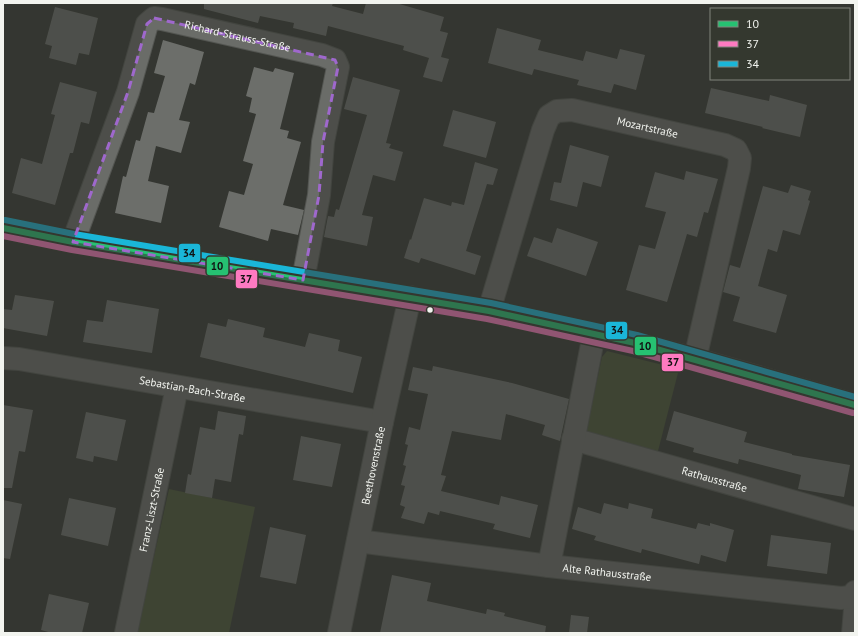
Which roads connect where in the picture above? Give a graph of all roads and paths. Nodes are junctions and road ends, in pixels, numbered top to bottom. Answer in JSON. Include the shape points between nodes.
{"nodes":[{"id":1,"x":3,"y":228,"type":"edge"},
{"id":2,"x":73,"y":242,"type":"junction"},
{"id":3,"x":303,"y":280,"type":"junction"},
{"id":4,"x":410,"y":297,"type":"junction"},
{"id":5,"x":489,"y":311,"type":"junction"},
{"id":6,"x":594,"y":334,"type":"junction"},
{"id":7,"x":3,"y":358,"type":"edge"},
{"id":8,"x":695,"y":359,"type":"junction"},
{"id":9,"x":177,"y":387,"type":"junction"},
{"id":10,"x":855,"y":406,"type":"edge"},
{"id":11,"x":382,"y":422,"type":"junction"},
{"id":12,"x":573,"y":439,"type":"junction"},
{"id":13,"x":855,"y":518,"type":"edge"},
{"id":14,"x":358,"y":541,"type":"junction"},
{"id":15,"x":549,"y":566,"type":"junction"},
{"id":16,"x":853,"y":594,"type":"edge"},
{"id":17,"x":126,"y":633,"type":"edge"},
{"id":18,"x":339,"y":633,"type":"edge"},
{"id":19,"x":848,"y":633,"type":"edge"}],
"edges":[{"from":1,"to":2,"type":"street"},
{"from":2,"to":3,"type":"street"},
{"from":2,"to":3,"type":"street","name":"Richard-Strauss-Straße","via":[[128,92],[147,24],[154,18],[162,19],[335,60],[338,67],[323,142],[319,195]]},
{"from":3,"to":4,"type":"street"},
{"from":4,"to":5,"type":"street"},
{"from":4,"to":11,"type":"street","name":"Beethovenstraße"},
{"from":5,"to":6,"type":"street"},
{"from":5,"to":8,"type":"street","name":"Mozartstraße","via":[[549,116],[557,111],[572,110],[725,145],[736,150],[740,158],[738,176]]},
{"from":6,"to":8,"type":"street"},
{"from":6,"to":12,"type":"street"},
{"from":7,"to":9,"type":"street","name":"Sebastian-Bach-Straße"},
{"from":8,"to":10,"type":"street"},
{"from":9,"to":11,"type":"street","name":"Sebastian-Bach-Straße"},
{"from":9,"to":17,"type":"street","name":"Franz-Liszt-Straße"},
{"from":11,"to":14,"type":"street","name":"Beethovenstraße"},
{"from":12,"to":13,"type":"street","name":"Rathausstraße"},
{"from":12,"to":15,"type":"street"},
{"from":14,"to":15,"type":"street","name":"Alte Rathausstraße"},
{"from":14,"to":18,"type":"street","name":"Beethovenstraße"},
{"from":15,"to":16,"type":"street","name":"Alte Rathausstraße","via":[[841,598]]},
{"from":16,"to":19,"type":"lane"}]}
